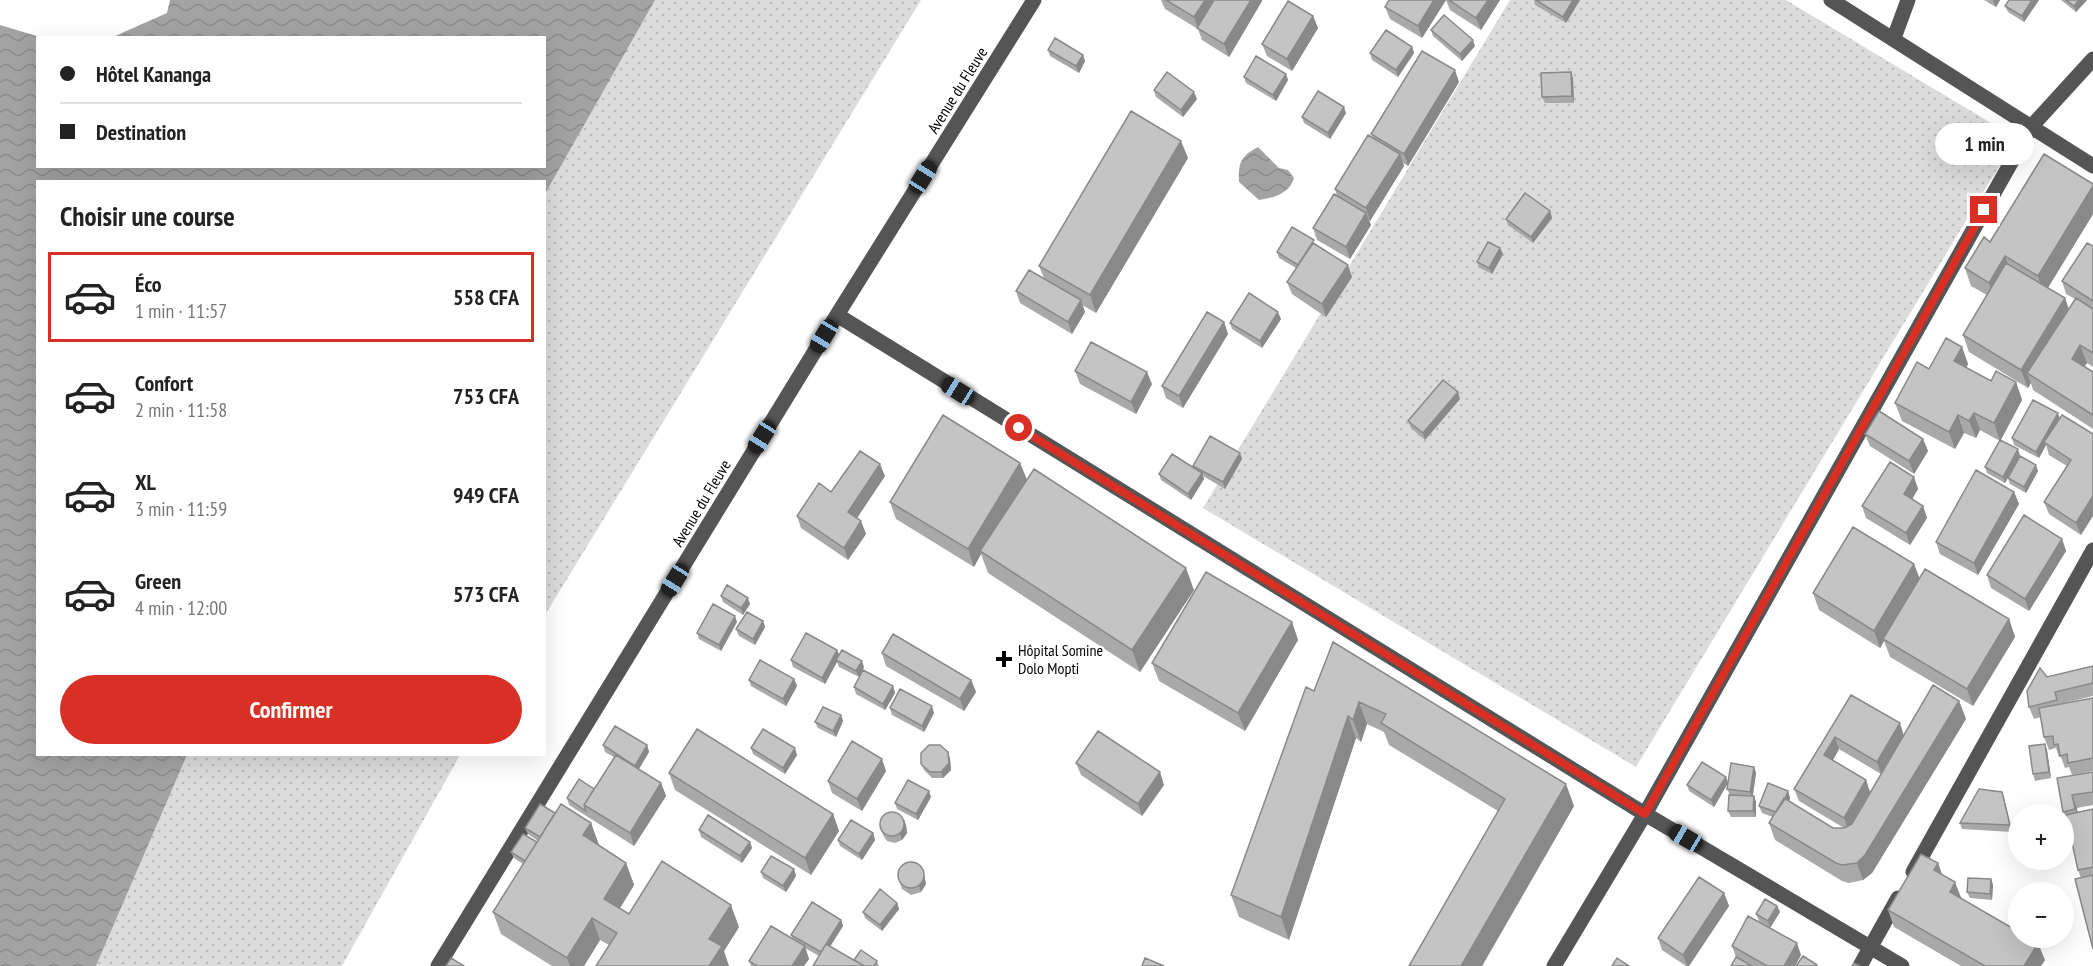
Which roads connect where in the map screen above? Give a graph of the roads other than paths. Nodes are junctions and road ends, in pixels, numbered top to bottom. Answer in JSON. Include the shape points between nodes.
{"nodes":[{"id":1,"x":1034,"y":0,"type":"edge"},
{"id":2,"x":1832,"y":0,"type":"edge"},
{"id":3,"x":1908,"y":0,"type":"edge"},
{"id":4,"x":1894,"y":38,"type":"junction"},
{"id":5,"x":2093,"y":59,"type":"edge"},
{"id":6,"x":2031,"y":127,"type":"junction"},
{"id":7,"x":2093,"y":166,"type":"edge"},
{"id":8,"x":837,"y":315,"type":"junction"},
{"id":9,"x":2093,"y":550,"type":"edge"},
{"id":10,"x":1645,"y":814,"type":"junction"},
{"id":11,"x":1871,"y":947,"type":"junction"},
{"id":12,"x":438,"y":966,"type":"edge"},
{"id":13,"x":1554,"y":966,"type":"edge"},
{"id":14,"x":1860,"y":966,"type":"edge"},
{"id":15,"x":1902,"y":966,"type":"edge"}],
"edges":[{"from":1,"to":8,"type":"street","name":"Avenue du Fleuve"},
{"from":2,"to":4,"type":"street"},
{"from":3,"to":4,"type":"street"},
{"from":4,"to":6,"type":"street"},
{"from":5,"to":6,"type":"street"},
{"from":6,"to":7,"type":"street"},
{"from":6,"to":10,"type":"street"},
{"from":8,"to":10,"type":"street"},
{"from":8,"to":12,"type":"street","name":"Avenue du Fleuve"},
{"from":9,"to":11,"type":"street"},
{"from":10,"to":11,"type":"street"},
{"from":10,"to":13,"type":"street"},
{"from":11,"to":14,"type":"street"},
{"from":11,"to":15,"type":"street"}]}
